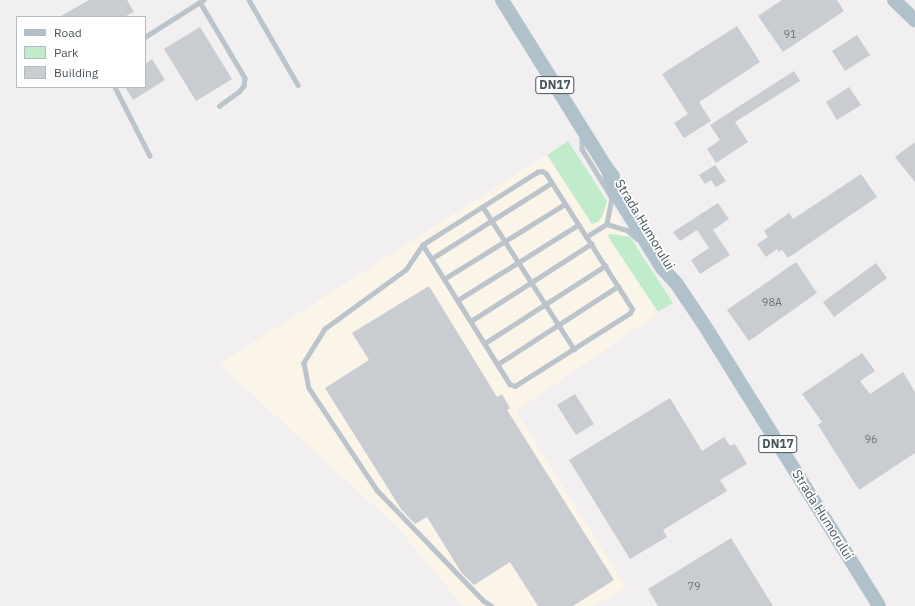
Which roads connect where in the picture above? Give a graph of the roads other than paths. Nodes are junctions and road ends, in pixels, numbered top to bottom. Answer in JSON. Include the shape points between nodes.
{"nodes":[{"id":1,"x":249,"y":0,"type":"edge"},
{"id":2,"x":502,"y":0,"type":"edge"},
{"id":3,"x":894,"y":0,"type":"edge"},
{"id":4,"x":201,"y":1,"type":"edge"},
{"id":5,"x":915,"y":20,"type":"edge"},
{"id":6,"x":146,"y":36,"type":"edge"},
{"id":7,"x":298,"y":85,"type":"dead end"},
{"id":8,"x":116,"y":88,"type":"edge"},
{"id":9,"x":220,"y":106,"type":"dead end"},
{"id":10,"x":582,"y":127,"type":"junction"},
{"id":11,"x":150,"y":156,"type":"dead end"},
{"id":12,"x":608,"y":170,"type":"junction"},
{"id":13,"x":551,"y":183,"type":"junction"},
{"id":14,"x":565,"y":204,"type":"junction"},
{"id":15,"x":483,"y":207,"type":"junction"},
{"id":16,"x":492,"y":220,"type":"junction"},
{"id":17,"x":607,"y":224,"type":"junction"},
{"id":18,"x":578,"y":225,"type":"junction"},
{"id":19,"x":586,"y":238,"type":"junction"},
{"id":20,"x":506,"y":242,"type":"junction"},
{"id":21,"x":591,"y":244,"type":"junction"},
{"id":22,"x":640,"y":244,"type":"dead end"},
{"id":23,"x":423,"y":245,"type":"junction"},
{"id":24,"x":431,"y":259,"type":"junction"},
{"id":25,"x":519,"y":262,"type":"junction"},
{"id":26,"x":606,"y":266,"type":"junction"},
{"id":27,"x":444,"y":280,"type":"junction"},
{"id":28,"x":532,"y":282,"type":"junction"},
{"id":29,"x":676,"y":283,"type":"junction"},
{"id":30,"x":618,"y":286,"type":"junction"},
{"id":31,"x":458,"y":300,"type":"junction"},
{"id":32,"x":546,"y":304,"type":"junction"},
{"id":33,"x":471,"y":322,"type":"junction"},
{"id":34,"x":559,"y":325,"type":"junction"},
{"id":35,"x":485,"y":343,"type":"junction"},
{"id":36,"x":574,"y":349,"type":"junction"},
{"id":37,"x":498,"y":364,"type":"junction"},
{"id":38,"x":492,"y":606,"type":"edge"},
{"id":39,"x":879,"y":606,"type":"edge"}],
"edges":[{"from":1,"to":7,"type":"lane"},
{"from":2,"to":10,"type":"main road","name":"Strada Humorului","number":"DN17"},
{"from":3,"to":5,"type":"main road"},
{"from":4,"to":6,"type":"lane"},
{"from":4,"to":9,"type":"lane","via":[[245,78],[244,86],[239,92]]},
{"from":8,"to":11,"type":"lane"},
{"from":10,"to":12,"type":"main road","name":"Strada Humorului","number":"DN17"},
{"from":10,"to":17,"type":"lane","via":[[582,149],[612,198]]},
{"from":12,"to":29,"type":"main road","name":"Strada Humorului","number":"DN17","via":[[619,181],[670,263]]},
{"from":12,"to":29,"type":"main road","name":"Strada Humorului","number":"DN17","via":[[613,188],[656,265]]},
{"from":13,"to":14,"type":"lane"},
{"from":13,"to":15,"type":"lane","via":[[546,174],[538,172]]},
{"from":13,"to":16,"type":"lane"},
{"from":14,"to":18,"type":"lane"},
{"from":14,"to":20,"type":"lane"},
{"from":15,"to":16,"type":"lane"},
{"from":15,"to":23,"type":"lane"},
{"from":16,"to":20,"type":"lane"},
{"from":16,"to":24,"type":"lane"},
{"from":17,"to":19,"type":"lane"},
{"from":17,"to":22,"type":"lane","via":[[626,230]]},
{"from":18,"to":19,"type":"lane"},
{"from":18,"to":25,"type":"lane"},
{"from":19,"to":21,"type":"lane"},
{"from":20,"to":25,"type":"lane"},
{"from":20,"to":27,"type":"lane"},
{"from":21,"to":26,"type":"lane"},
{"from":21,"to":28,"type":"lane"},
{"from":23,"to":24,"type":"lane"},
{"from":23,"to":38,"type":"lane","via":[[406,270],[325,329],[304,363],[309,388],[377,490],[484,601]]},
{"from":24,"to":27,"type":"lane"},
{"from":25,"to":28,"type":"lane"},
{"from":25,"to":31,"type":"lane"},
{"from":26,"to":30,"type":"lane"},
{"from":26,"to":32,"type":"lane"},
{"from":27,"to":31,"type":"lane"},
{"from":28,"to":32,"type":"lane"},
{"from":28,"to":33,"type":"lane"},
{"from":29,"to":39,"type":"main road","name":"Strada Humorului","number":"DN17"},
{"from":30,"to":34,"type":"lane"},
{"from":30,"to":36,"type":"lane","via":[[630,304],[630,313]]},
{"from":31,"to":33,"type":"lane"},
{"from":32,"to":34,"type":"lane"},
{"from":32,"to":35,"type":"lane"},
{"from":33,"to":35,"type":"lane"},
{"from":34,"to":36,"type":"lane"},
{"from":34,"to":37,"type":"lane"},
{"from":35,"to":37,"type":"lane"},
{"from":36,"to":37,"type":"lane","via":[[515,386],[510,384]]}]}
